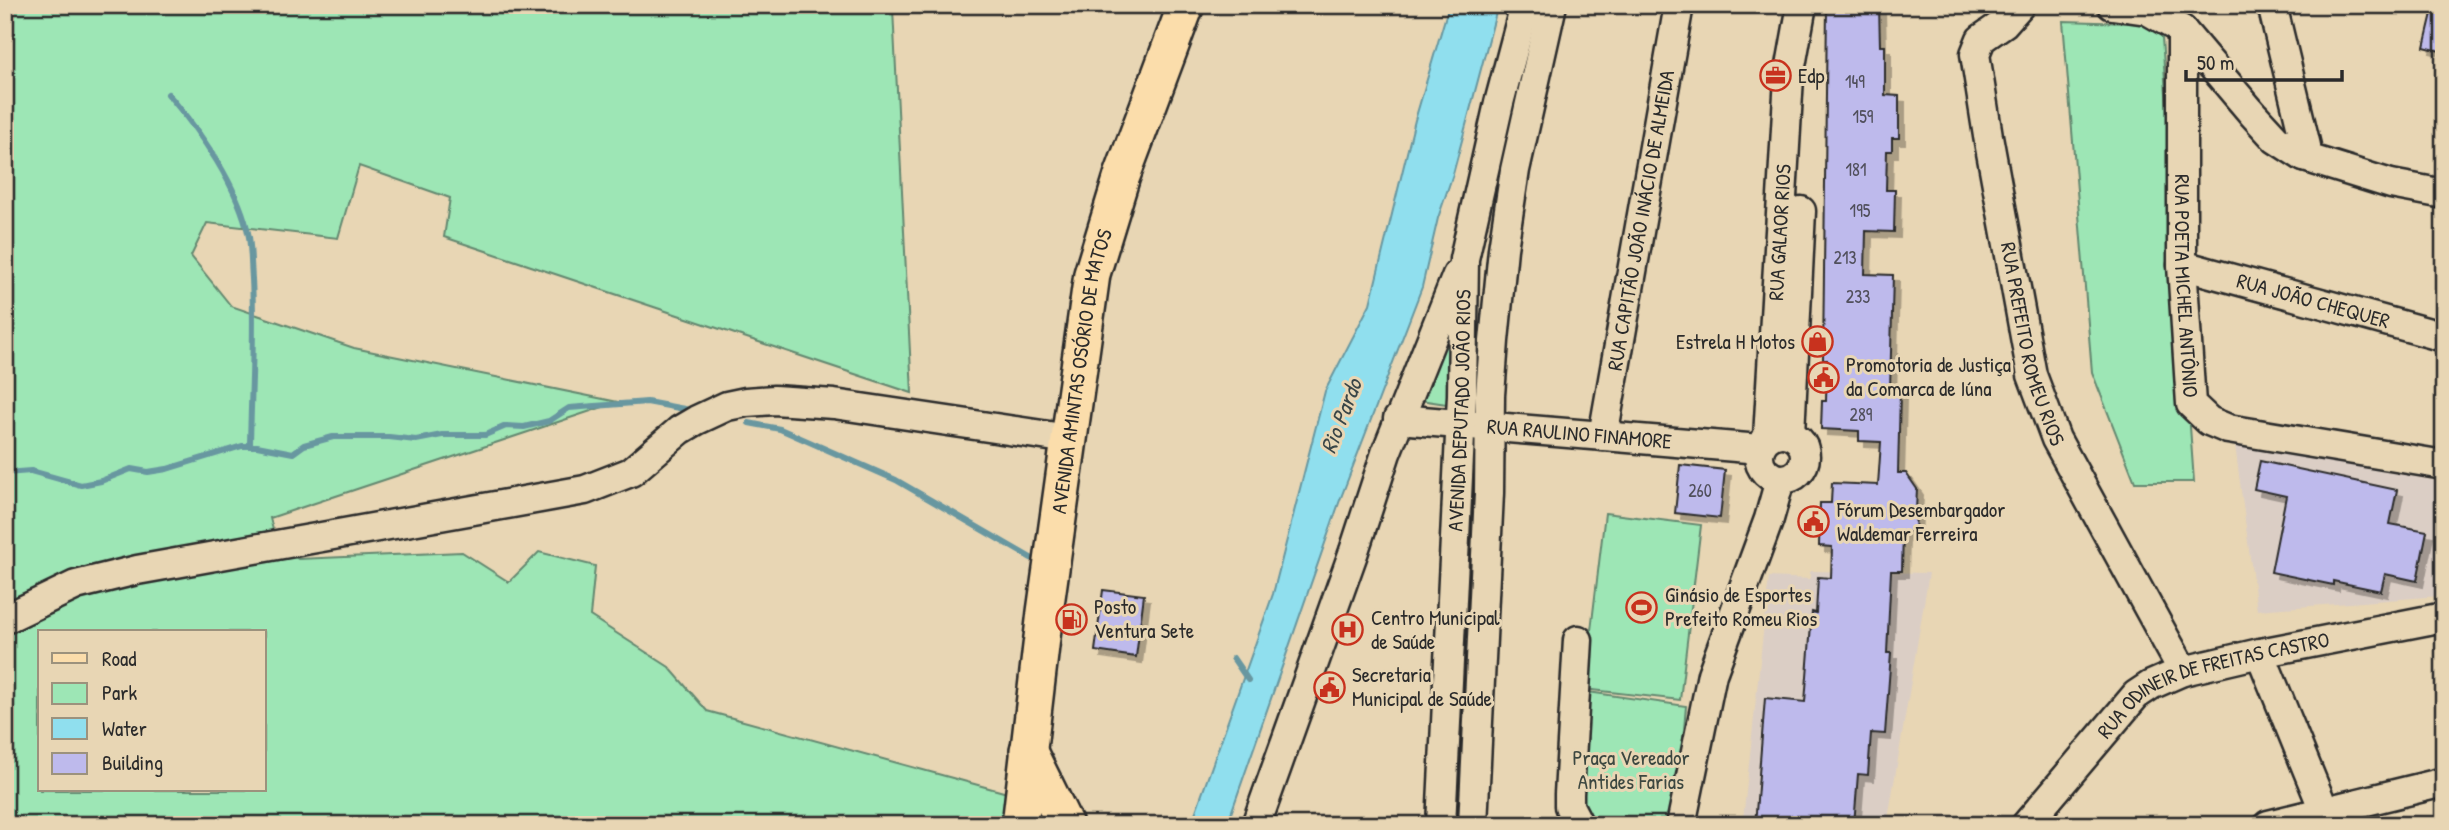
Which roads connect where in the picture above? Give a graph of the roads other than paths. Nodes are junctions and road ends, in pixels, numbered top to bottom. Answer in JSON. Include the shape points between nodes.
{"nodes":[{"id":1,"x":1186,"y":5,"type":"edge"},
{"id":2,"x":1525,"y":5,"type":"edge"},
{"id":3,"x":1552,"y":5,"type":"edge"},
{"id":4,"x":1679,"y":5,"type":"edge"},
{"id":5,"x":2020,"y":5,"type":"edge"},
{"id":6,"x":2112,"y":5,"type":"edge"},
{"id":7,"x":2273,"y":9,"type":"dead end"},
{"id":8,"x":1800,"y":18,"type":"edge"},
{"id":9,"x":2182,"y":30,"type":"junction"},
{"id":10,"x":2304,"y":158,"type":"junction"},
{"id":11,"x":2444,"y":194,"type":"edge"},
{"id":12,"x":1464,"y":259,"type":"junction"},
{"id":13,"x":2182,"y":265,"type":"junction"},
{"id":14,"x":2444,"y":337,"type":"edge"},
{"id":15,"x":1398,"y":419,"type":"junction"},
{"id":16,"x":1460,"y":425,"type":"junction"},
{"id":17,"x":1490,"y":426,"type":"junction"},
{"id":18,"x":1603,"y":436,"type":"junction"},
{"id":19,"x":1069,"y":439,"type":"junction"},
{"id":20,"x":1773,"y":440,"type":"junction"},
{"id":21,"x":2444,"y":465,"type":"edge"},
{"id":22,"x":1780,"y":480,"type":"junction"},
{"id":23,"x":5,"y":619,"type":"edge"},
{"id":24,"x":2442,"y":623,"type":"edge"},
{"id":25,"x":1578,"y":640,"type":"dead end"},
{"id":26,"x":2260,"y":653,"type":"junction"},
{"id":27,"x":2183,"y":671,"type":"junction"},
{"id":28,"x":1028,"y":750,"type":"junction"},
{"id":29,"x":2444,"y":782,"type":"edge"},
{"id":30,"x":2327,"y":817,"type":"edge"},
{"id":31,"x":1020,"y":824,"type":"edge"},
{"id":32,"x":1067,"y":824,"type":"edge"},
{"id":33,"x":1256,"y":825,"type":"edge"},
{"id":34,"x":1441,"y":825,"type":"edge"},
{"id":35,"x":1473,"y":825,"type":"edge"},
{"id":36,"x":1579,"y":825,"type":"edge"},
{"id":37,"x":1681,"y":825,"type":"edge"},
{"id":38,"x":2026,"y":825,"type":"edge"},
{"id":39,"x":2268,"y":825,"type":"edge"}],
"edges":[{"from":1,"to":19,"type":"main road","name":"AVENIDA AMINTAS OSÓRIO DE MATOS","via":[[1097,251]]},
{"from":2,"to":12,"type":"street","name":"AVENIDA DEPUTADO JOÃO RIOS"},
{"from":3,"to":17,"type":"street","name":"AVENIDA DEPUTADO JOÃO RIOS","via":[[1515,170],[1492,369]]},
{"from":4,"to":18,"type":"street","name":"RUA CAPITÃO JOÃO INÁCIO DE ALMEIDA"},
{"from":5,"to":27,"type":"street","name":"RUA PREFEITO ROMEU RIOS","via":[[1981,39],[1975,54],[2032,375],[2056,439]]},
{"from":6,"to":9,"type":"street","via":[[2147,10]]},
{"from":7,"to":10,"type":"street","via":[[2306,146]]},
{"from":8,"to":20,"type":"street","name":"RUA GALAOR RIOS","via":[[1789,77]]},
{"from":9,"to":10,"type":"street","via":[[2276,139]]},
{"from":9,"to":13,"type":"street","name":"RUA POETA MICHEL ANTÔNIO"},
{"from":10,"to":11,"type":"street","via":[[2391,184]]},
{"from":12,"to":15,"type":"street"},
{"from":12,"to":16,"type":"street","name":"AVENIDA DEPUTADO JOÃO RIOS"},
{"from":13,"to":14,"type":"street","name":"RUA JOÃO CHEQUER"},
{"from":13,"to":21,"type":"street","name":"RUA POETA MICHEL ANTÔNIO","via":[[2191,404],[2209,421],[2228,429]]},
{"from":15,"to":16,"type":"street","name":"RUA RAULINO FINAMORE"},
{"from":15,"to":33,"type":"street"},
{"from":16,"to":17,"type":"street","name":"RUA RAULINO FINAMORE"},
{"from":16,"to":34,"type":"street","name":"AVENIDA DEPUTADO JOÃO RIOS"},
{"from":17,"to":18,"type":"street","name":"RUA RAULINO FINAMORE"},
{"from":17,"to":35,"type":"street","name":"AVENIDA DEPUTADO JOÃO RIOS"},
{"from":18,"to":20,"type":"street","name":"RUA RAULINO FINAMORE"},
{"from":19,"to":23,"type":"street","via":[[834,404],[747,402],[697,420],[631,472],[585,490],[136,570],[76,585]]},
{"from":19,"to":28,"type":"main road","name":"AVENIDA AMINTAS OSÓRIO DE MATOS"},
{"from":20,"to":22,"type":"street","name":"RUA GALAOR RIOS","via":[[1760,465]]},
{"from":20,"to":22,"type":"street","name":"RUA GALAOR RIOS","via":[[1801,444],[1805,458],[1800,471]]},
{"from":22,"to":37,"type":"street","via":[[1712,674]]},
{"from":24,"to":26,"type":"street","name":"RUA ODINEIR DE FREITAS CASTRO"},
{"from":25,"to":36,"type":"street","via":[[1569,806]]},
{"from":26,"to":27,"type":"street","name":"RUA ODINEIR DE FREITAS CASTRO"},
{"from":26,"to":30,"type":"street"},
{"from":27,"to":38,"type":"street","name":"RUA ODINEIR DE FREITAS CASTRO","via":[[2136,695]]},
{"from":28,"to":31,"type":"main road","name":"AVENIDA AMINTAS OSÓRIO DE MATOS"},
{"from":28,"to":32,"type":"main road"},
{"from":29,"to":30,"type":"street"},
{"from":30,"to":39,"type":"street"},
{"from":31,"to":32,"type":"main road","via":[[1043,815]]}]}
